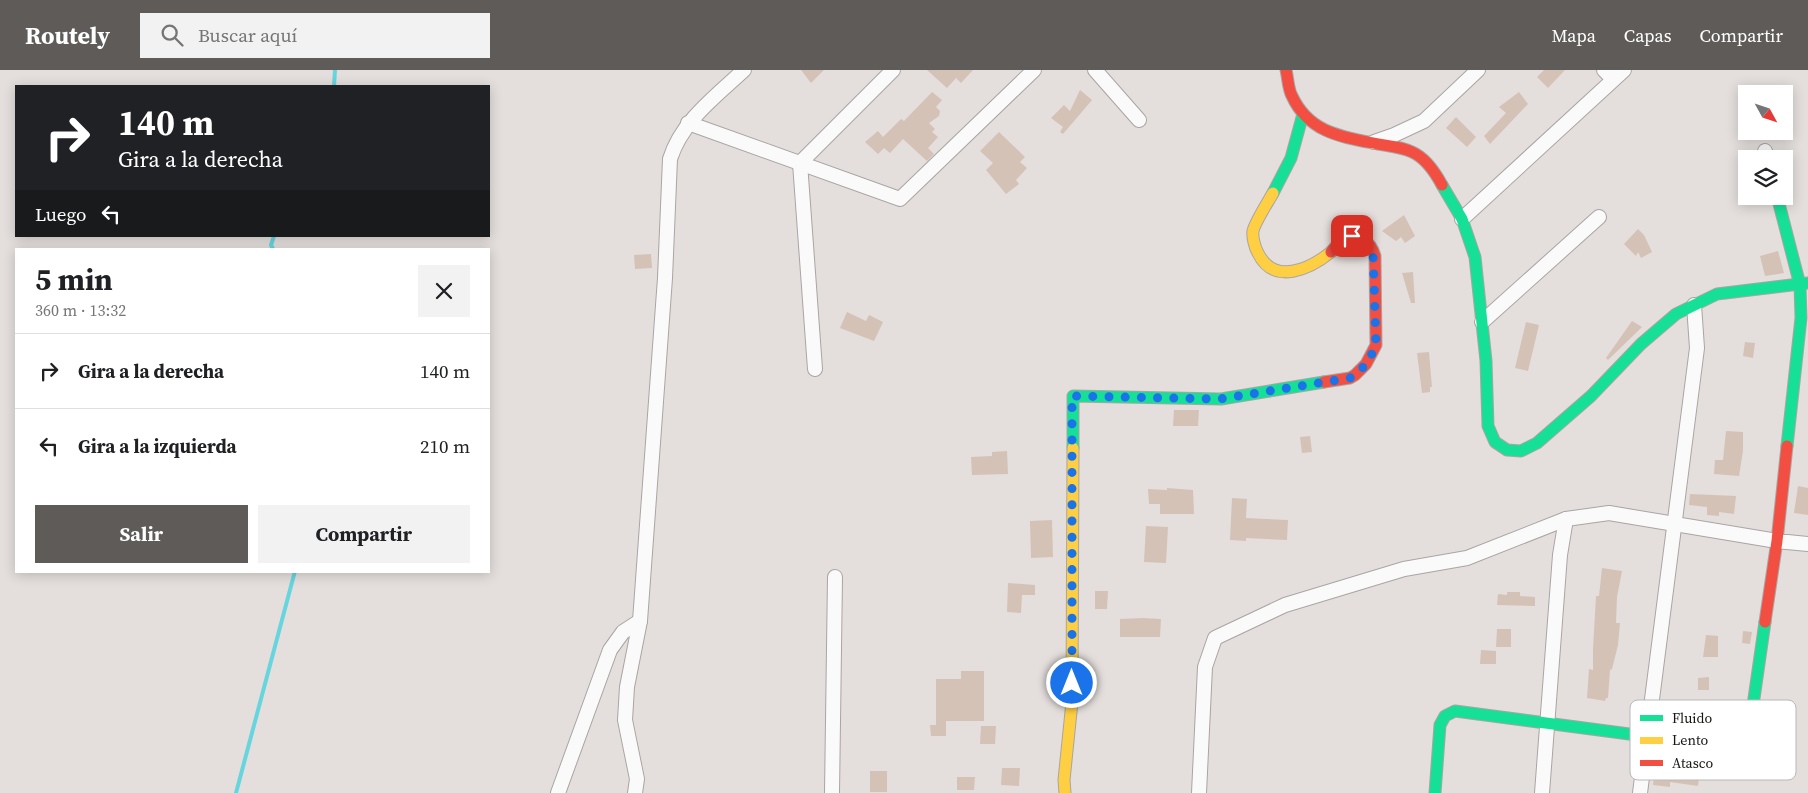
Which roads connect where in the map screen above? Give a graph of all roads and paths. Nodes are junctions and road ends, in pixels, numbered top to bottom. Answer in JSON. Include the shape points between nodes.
{"nodes":[{"id":1,"x":744,"y":70,"type":"edge"},
{"id":2,"x":893,"y":70,"type":"edge"},
{"id":3,"x":1034,"y":70,"type":"edge"},
{"id":4,"x":1095,"y":70,"type":"edge"},
{"id":5,"x":1286,"y":70,"type":"edge"},
{"id":6,"x":1478,"y":70,"type":"edge"},
{"id":7,"x":1614,"y":73,"type":"edge"},
{"id":8,"x":1303,"y":114,"type":"junction"},
{"id":9,"x":1139,"y":120,"type":"dead end"},
{"id":10,"x":688,"y":123,"type":"junction"},
{"id":11,"x":1370,"y":143,"type":"junction"},
{"id":12,"x":800,"y":163,"type":"junction"},
{"id":13,"x":1780,"y":205,"type":"edge"},
{"id":14,"x":1599,"y":217,"type":"dead end"},
{"id":15,"x":1462,"y":219,"type":"junction"},
{"id":16,"x":1804,"y":284,"type":"edge"},
{"id":17,"x":1694,"y":305,"type":"junction"},
{"id":18,"x":1482,"y":322,"type":"junction"},
{"id":19,"x":815,"y":369,"type":"dead end"},
{"id":20,"x":1566,"y":519,"type":"junction"},
{"id":21,"x":1674,"y":524,"type":"junction"},
{"id":22,"x":1777,"y":542,"type":"junction"},
{"id":23,"x":1808,"y":544,"type":"edge"},
{"id":24,"x":834,"y":577,"type":"dead end"},
{"id":25,"x":640,"y":621,"type":"junction"},
{"id":26,"x":1651,"y":700,"type":"edge"},
{"id":27,"x":1754,"y":700,"type":"edge"},
{"id":28,"x":1547,"y":722,"type":"junction"},
{"id":29,"x":1630,"y":733,"type":"edge"},
{"id":30,"x":1641,"y":780,"type":"edge"},
{"id":31,"x":558,"y":793,"type":"edge"},
{"id":32,"x":635,"y":793,"type":"edge"},
{"id":33,"x":832,"y":793,"type":"edge"},
{"id":34,"x":1065,"y":793,"type":"edge"},
{"id":35,"x":1199,"y":793,"type":"edge"},
{"id":36,"x":1435,"y":793,"type":"edge"},
{"id":37,"x":1542,"y":793,"type":"edge"},
{"id":38,"x":1640,"y":793,"type":"edge"}],
"edges":[{"from":1,"to":10,"type":"street"},
{"from":2,"to":12,"type":"street"},
{"from":3,"to":12,"type":"street","via":[[900,199]]},
{"from":4,"to":9,"type":"street"},
{"from":5,"to":8,"type":"street","via":[[1291,95]]},
{"from":6,"to":11,"type":"street","via":[[1424,121],[1394,136]]},
{"from":7,"to":15,"type":"street"},
{"from":8,"to":11,"type":"street","via":[[1321,129],[1342,138]]},
{"from":8,"to":34,"type":"street","via":[[1291,158],[1253,231],[1254,243],[1266,264],[1288,273],[1312,266],[1346,238],[1359,236],[1370,244],[1375,256],[1376,344],[1362,370],[1350,378],[1220,399],[1072,396],[1072,702]]},
{"from":10,"to":12,"type":"street"},
{"from":10,"to":25,"type":"street","via":[[675,143],[670,160],[665,278]]},
{"from":11,"to":15,"type":"street","via":[[1412,152],[1424,160]]},
{"from":12,"to":19,"type":"street"},
{"from":13,"to":16,"type":"street"},
{"from":14,"to":18,"type":"street"},
{"from":15,"to":18,"type":"street","via":[[1475,257]]},
{"from":16,"to":17,"type":"street","via":[[1717,294]]},
{"from":16,"to":22,"type":"street"},
{"from":17,"to":18,"type":"street","via":[[1676,314],[1641,344],[1592,396],[1530,449],[1521,452],[1502,449],[1490,435]]},
{"from":17,"to":21,"type":"street","via":[[1697,348]]},
{"from":20,"to":21,"type":"street","via":[[1609,513]]},
{"from":20,"to":28,"type":"street","via":[[1560,555]]},
{"from":20,"to":35,"type":"street","via":[[1467,558],[1404,569],[1286,604],[1215,638],[1205,667]]},
{"from":21,"to":22,"type":"street"},
{"from":21,"to":26,"type":"street"},
{"from":22,"to":23,"type":"street"},
{"from":22,"to":27,"type":"street"},
{"from":24,"to":33,"type":"street"},
{"from":25,"to":31,"type":"street","via":[[623,632],[610,650]]},
{"from":25,"to":32,"type":"street","via":[[627,687],[625,720],[637,779]]},
{"from":28,"to":29,"type":"street"},
{"from":28,"to":36,"type":"street","via":[[1450,712],[1440,725]]},
{"from":28,"to":37,"type":"street"},
{"from":30,"to":38,"type":"street"}]}
